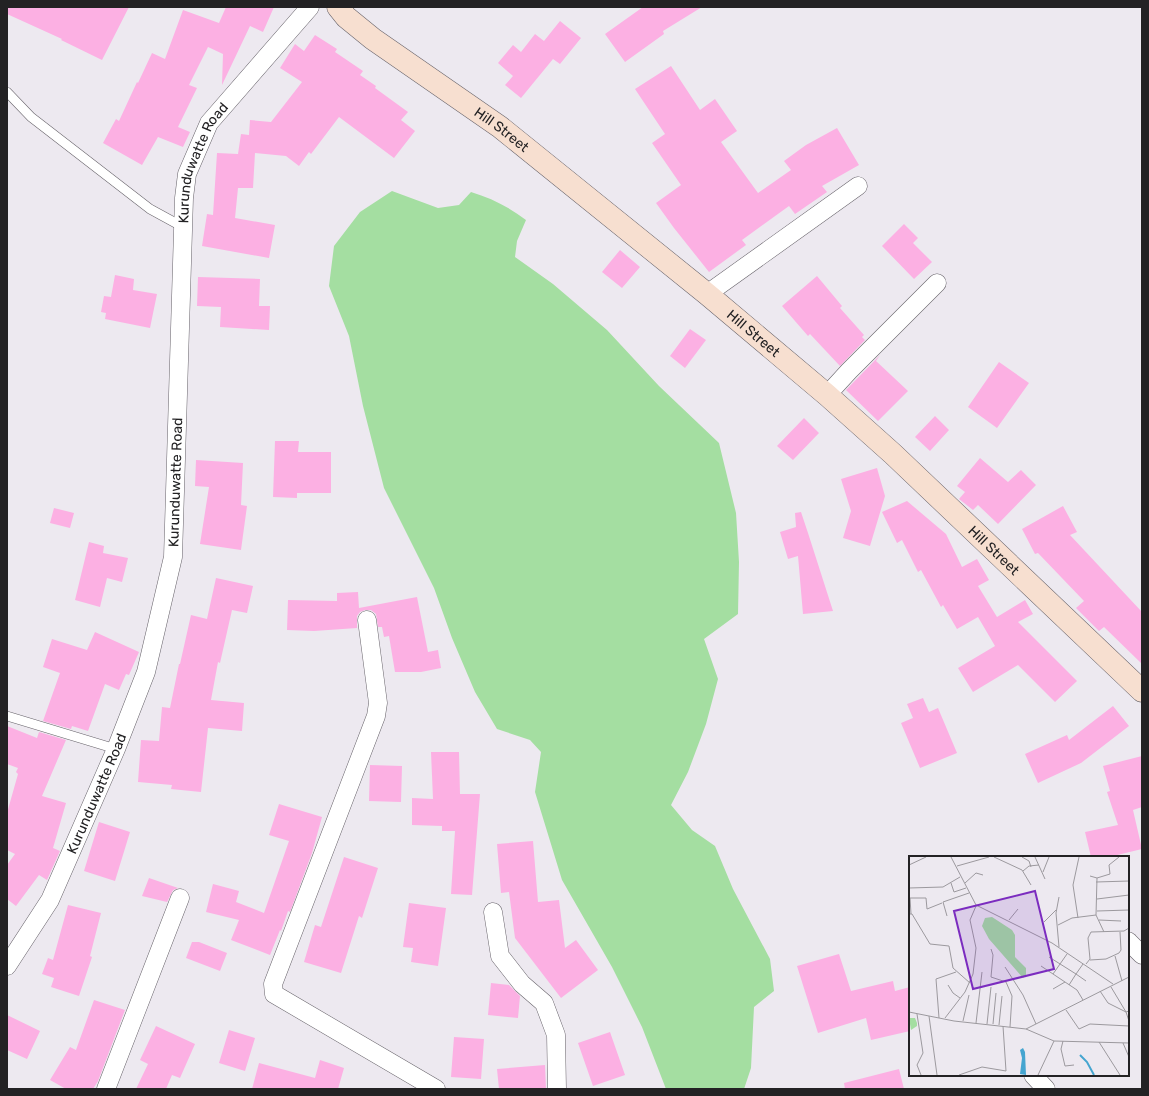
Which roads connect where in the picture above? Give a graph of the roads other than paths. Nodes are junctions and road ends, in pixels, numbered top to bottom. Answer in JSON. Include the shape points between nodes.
{"nodes":[{"id":1,"x":310,"y":7,"type":"edge"},
{"id":2,"x":338,"y":7,"type":"edge"},
{"id":3,"x":7,"y":92,"type":"edge"},
{"id":4,"x":858,"y":186,"type":"dead end"},
{"id":5,"x":183,"y":227,"type":"junction"},
{"id":6,"x":937,"y":283,"type":"dead end"},
{"id":7,"x":707,"y":294,"type":"junction"},
{"id":8,"x":827,"y":395,"type":"junction"},
{"id":9,"x":367,"y":620,"type":"dead end"},
{"id":10,"x":1142,"y":691,"type":"edge"},
{"id":11,"x":7,"y":716,"type":"edge"},
{"id":12,"x":116,"y":749,"type":"junction"},
{"id":13,"x":180,"y":898,"type":"dead end"},
{"id":14,"x":493,"y":912,"type":"dead end"},
{"id":15,"x":1129,"y":942,"type":"edge"},
{"id":16,"x":1142,"y":955,"type":"edge"},
{"id":17,"x":7,"y":966,"type":"edge"},
{"id":18,"x":1034,"y":1076,"type":"edge"},
{"id":19,"x":106,"y":1089,"type":"edge"},
{"id":20,"x":436,"y":1089,"type":"edge"},
{"id":21,"x":557,"y":1089,"type":"edge"},
{"id":22,"x":1046,"y":1089,"type":"edge"}],
"edges":[{"from":1,"to":5,"type":"street","name":"Kurunduwatte Road","via":[[209,124],[187,174]]},
{"from":2,"to":7,"type":"main road","name":"Hill Street","via":[[373,39],[500,127]]},
{"from":3,"to":5,"type":"lane","via":[[31,117],[150,209]]},
{"from":4,"to":7,"type":"street"},
{"from":5,"to":12,"type":"street","name":"Kurunduwatte Road","via":[[173,557],[146,672]]},
{"from":6,"to":8,"type":"street"},
{"from":7,"to":8,"type":"main road","name":"Hill Street"},
{"from":8,"to":10,"type":"main road","name":"Hill Street","via":[[893,454]]},
{"from":9,"to":20,"type":"street","via":[[378,703],[376,716],[274,984],[274,994]]},
{"from":11,"to":12,"type":"lane"},
{"from":12,"to":17,"type":"street","name":"Kurunduwatte Road","via":[[50,900]]},
{"from":13,"to":19,"type":"street"},
{"from":14,"to":21,"type":"street","via":[[500,956],[522,984],[544,1003],[556,1036]]},
{"from":15,"to":16,"type":"street"},
{"from":18,"to":22,"type":"street"}]}
